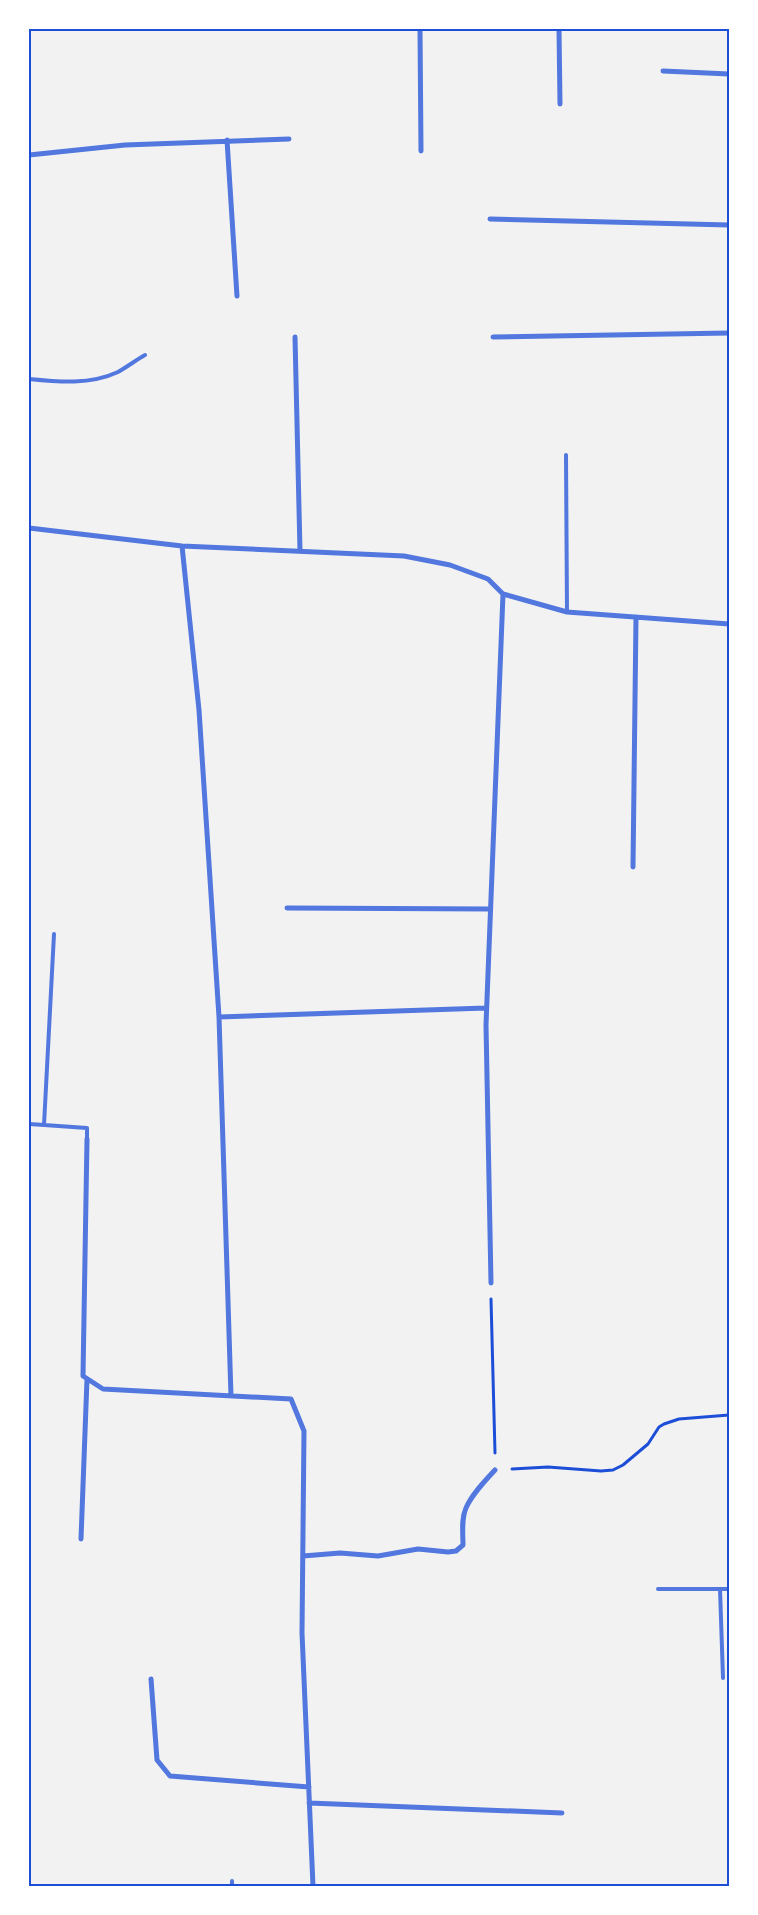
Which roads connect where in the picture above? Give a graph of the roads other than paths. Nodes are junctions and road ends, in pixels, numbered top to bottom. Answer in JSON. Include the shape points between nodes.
{"nodes":[{"id":1,"x":420,"y":29,"type":"edge"},
{"id":2,"x":559,"y":29,"type":"edge"},
{"id":3,"x":663,"y":71,"type":"dead end"},
{"id":4,"x":729,"y":74,"type":"edge"},
{"id":5,"x":560,"y":104,"type":"dead end"},
{"id":6,"x":289,"y":139,"type":"dead end"},
{"id":7,"x":227,"y":140,"type":"junction"},
{"id":8,"x":421,"y":151,"type":"dead end"},
{"id":9,"x":29,"y":155,"type":"edge"},
{"id":10,"x":490,"y":219,"type":"dead end"},
{"id":11,"x":729,"y":225,"type":"edge"},
{"id":12,"x":237,"y":296,"type":"dead end"},
{"id":13,"x":729,"y":333,"type":"edge"},
{"id":14,"x":295,"y":337,"type":"dead end"},
{"id":15,"x":493,"y":337,"type":"dead end"},
{"id":16,"x":145,"y":355,"type":"dead end"},
{"id":17,"x":29,"y":379,"type":"edge"},
{"id":18,"x":566,"y":455,"type":"dead end"},
{"id":19,"x":29,"y":528,"type":"edge"},
{"id":20,"x":182,"y":546,"type":"junction"},
{"id":21,"x":300,"y":550,"type":"junction"},
{"id":22,"x":503,"y":594,"type":"junction"},
{"id":23,"x":567,"y":612,"type":"junction"},
{"id":24,"x":636,"y":618,"type":"junction"},
{"id":25,"x":729,"y":624,"type":"edge"},
{"id":26,"x":633,"y":867,"type":"dead end"},
{"id":27,"x":287,"y":908,"type":"dead end"},
{"id":28,"x":489,"y":909,"type":"junction"},
{"id":29,"x":54,"y":934,"type":"dead end"},
{"id":30,"x":486,"y":1008,"type":"junction"},
{"id":31,"x":219,"y":1017,"type":"junction"},
{"id":32,"x":29,"y":1124,"type":"edge"},
{"id":33,"x":44,"y":1125,"type":"junction"},
{"id":34,"x":86,"y":1139,"type":"joint"},
{"id":35,"x":491,"y":1283,"type":"road end"},
{"id":36,"x":87,"y":1379,"type":"junction"},
{"id":37,"x":231,"y":1396,"type":"junction"},
{"id":38,"x":495,"y":1470,"type":"road end"},
{"id":39,"x":81,"y":1538,"type":"dead end"},
{"id":40,"x":303,"y":1556,"type":"junction"},
{"id":41,"x":658,"y":1589,"type":"dead end"},
{"id":42,"x":720,"y":1589,"type":"junction"},
{"id":43,"x":729,"y":1589,"type":"edge"},
{"id":44,"x":723,"y":1678,"type":"dead end"},
{"id":45,"x":151,"y":1679,"type":"dead end"},
{"id":46,"x":309,"y":1787,"type":"junction"},
{"id":47,"x":310,"y":1803,"type":"junction"},
{"id":48,"x":562,"y":1813,"type":"dead end"},
{"id":49,"x":232,"y":1881,"type":"dead end"},
{"id":50,"x":232,"y":1886,"type":"edge"},
{"id":51,"x":313,"y":1886,"type":"edge"}],
"edges":[{"from":1,"to":8,"type":"street"},
{"from":2,"to":5,"type":"street"},
{"from":3,"to":4,"type":"street"},
{"from":6,"to":7,"type":"street"},
{"from":7,"to":9,"type":"street","via":[[125,145]]},
{"from":7,"to":12,"type":"street"},
{"from":10,"to":11,"type":"street"},
{"from":13,"to":15,"type":"street"},
{"from":14,"to":21,"type":"street"},
{"from":16,"to":17,"type":"lane","via":[[118,372],[92,380],[69,383]]},
{"from":18,"to":23,"type":"lane"},
{"from":19,"to":20,"type":"street"},
{"from":20,"to":21,"type":"street"},
{"from":20,"to":31,"type":"street","via":[[199,710]]},
{"from":21,"to":22,"type":"street","via":[[404,556],[450,565],[488,579]]},
{"from":22,"to":23,"type":"street"},
{"from":22,"to":28,"type":"street"},
{"from":23,"to":24,"type":"street"},
{"from":24,"to":25,"type":"street"},
{"from":24,"to":26,"type":"street"},
{"from":27,"to":28,"type":"street"},
{"from":28,"to":30,"type":"street"},
{"from":29,"to":33,"type":"lane"},
{"from":30,"to":31,"type":"street"},
{"from":30,"to":35,"type":"street"},
{"from":31,"to":37,"type":"street"},
{"from":32,"to":33,"type":"lane"},
{"from":33,"to":34,"type":"lane","via":[[86,1128]]},
{"from":34,"to":36,"type":"street","via":[[83,1376]]},
{"from":36,"to":37,"type":"street","via":[[103,1389]]},
{"from":36,"to":39,"type":"street"},
{"from":37,"to":40,"type":"street","via":[[291,1399],[304,1431]]},
{"from":38,"to":40,"type":"street","via":[[466,1509],[464,1544],[456,1551],[418,1549],[378,1556],[340,1553]]},
{"from":40,"to":46,"type":"street","via":[[302,1633]]},
{"from":41,"to":42,"type":"lane"},
{"from":42,"to":43,"type":"lane"},
{"from":42,"to":44,"type":"lane"},
{"from":45,"to":46,"type":"street","via":[[157,1760],[170,1776]]},
{"from":46,"to":47,"type":"street"},
{"from":47,"to":48,"type":"street"},
{"from":47,"to":51,"type":"street"},
{"from":49,"to":50,"type":"lane"}]}
